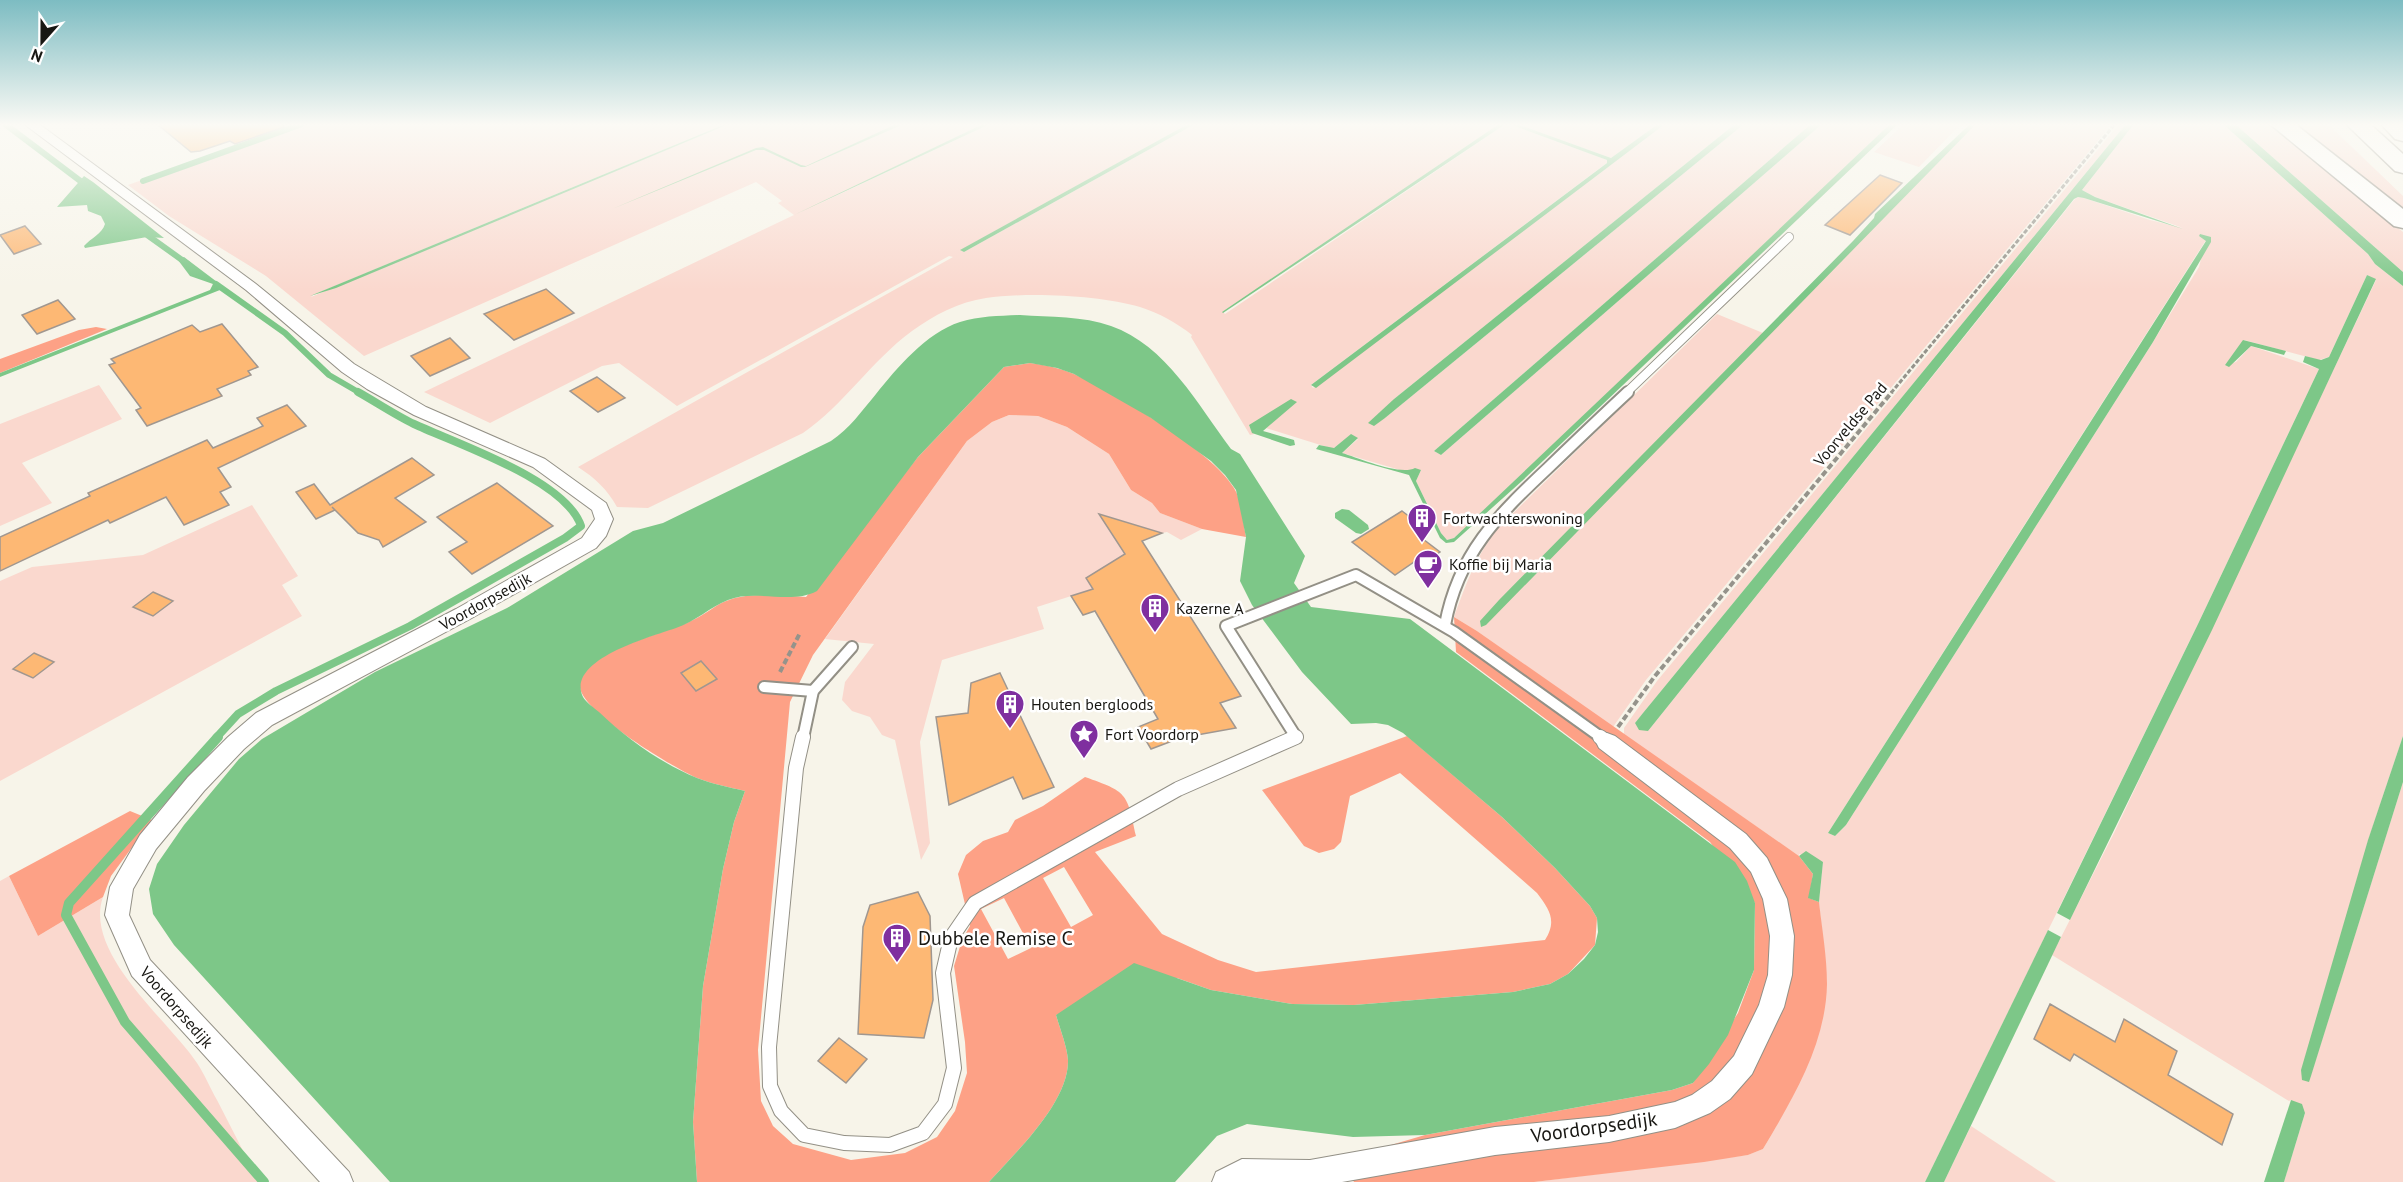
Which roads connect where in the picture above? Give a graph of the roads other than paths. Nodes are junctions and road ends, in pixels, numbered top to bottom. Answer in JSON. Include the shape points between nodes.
{"nodes":[{"id":1,"x":105,"y":179,"type":"edge"},
{"id":2,"x":2350,"y":179,"type":"edge"},
{"id":3,"x":2403,"y":221,"type":"edge"},
{"id":4,"x":1789,"y":237,"type":"dead end"},
{"id":5,"x":1445,"y":625,"type":"junction"},
{"id":6,"x":852,"y":647,"type":"dead end"},
{"id":7,"x":764,"y":687,"type":"dead end"},
{"id":8,"x":813,"y":691,"type":"junction"},
{"id":9,"x":1607,"y":742,"type":"joint"},
{"id":10,"x":1313,"y":1178,"type":"edge"},
{"id":11,"x":339,"y":1182,"type":"edge"},
{"id":12,"x":1226,"y":1182,"type":"edge"}],
"edges":[{"from":1,"to":11,"type":"street","name":"Voordorpsedijk","via":[[251,287],[348,368],[420,411],[539,463],[600,507],[604,519],[589,543],[264,719],[196,784],[148,842],[122,887],[117,915],[141,968]]},
{"from":2,"to":3,"type":"highway"},
{"from":4,"to":5,"type":"lane","via":[[1504,510],[1468,555],[1448,602]]},
{"from":5,"to":8,"type":"lane","via":[[1356,575],[1226,626],[1296,737],[1178,789],[975,903],[951,938],[945,958],[943,973],[954,1068],[945,1104],[923,1133],[890,1145],[844,1143],[804,1135],[781,1111],[770,1086],[769,1047],[795,780]]},
{"from":5,"to":9,"type":"lane"},
{"from":6,"to":8,"type":"lane"},
{"from":7,"to":8,"type":"lane"},
{"from":9,"to":10,"type":"street","name":"Voordorpsedijk","via":[[1726,830],[1759,865],[1775,899],[1782,936],[1780,975],[1771,1007],[1743,1065],[1721,1090],[1675,1115],[1609,1129],[1495,1141]]},
{"from":10,"to":12,"type":"street","name":"Voordorpsedijk","via":[[1242,1173]]}]}
